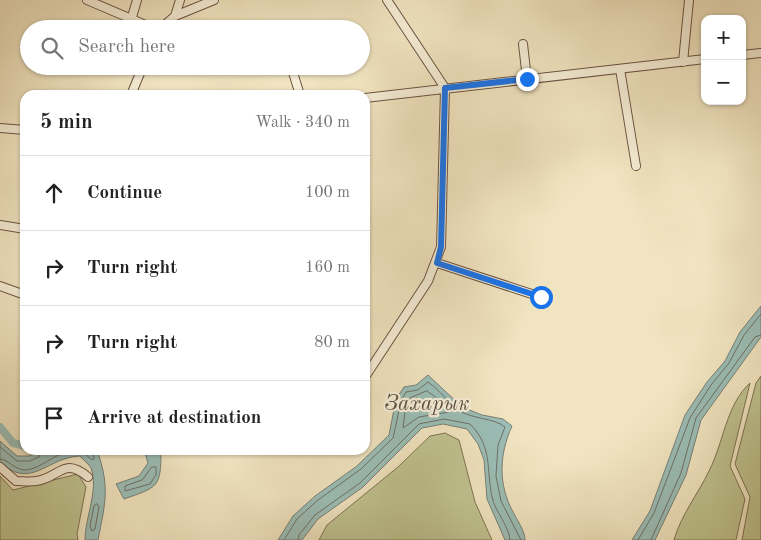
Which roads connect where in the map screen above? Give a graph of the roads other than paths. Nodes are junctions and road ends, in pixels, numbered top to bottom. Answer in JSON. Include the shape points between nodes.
{"nodes":[{"id":1,"x":87,"y":0,"type":"edge"},
{"id":2,"x":137,"y":0,"type":"edge"},
{"id":3,"x":180,"y":0,"type":"edge"},
{"id":4,"x":214,"y":0,"type":"edge"},
{"id":5,"x":387,"y":0,"type":"edge"},
{"id":6,"x":689,"y":0,"type":"edge"},
{"id":7,"x":175,"y":16,"type":"junction"},
{"id":8,"x":132,"y":18,"type":"junction"},
{"id":9,"x":136,"y":20,"type":"edge"},
{"id":10,"x":170,"y":20,"type":"edge"},
{"id":11,"x":523,"y":44,"type":"dead end"},
{"id":12,"x":761,"y":53,"type":"edge"},
{"id":13,"x":746,"y":55,"type":"edge"},
{"id":14,"x":701,"y":60,"type":"edge"},
{"id":15,"x":683,"y":62,"type":"junction"},
{"id":16,"x":620,"y":69,"type":"junction"},
{"id":17,"x":139,"y":75,"type":"edge"},
{"id":18,"x":294,"y":75,"type":"edge"},
{"id":19,"x":527,"y":79,"type":"junction"},
{"id":20,"x":445,"y":88,"type":"junction"},
{"id":21,"x":133,"y":90,"type":"edge"},
{"id":22,"x":298,"y":90,"type":"edge"},
{"id":23,"x":370,"y":97,"type":"edge"},
{"id":24,"x":0,"y":128,"type":"edge"},
{"id":25,"x":20,"y":130,"type":"edge"},
{"id":26,"x":636,"y":166,"type":"dead end"},
{"id":27,"x":0,"y":225,"type":"edge"},
{"id":28,"x":20,"y":228,"type":"edge"},
{"id":29,"x":437,"y":263,"type":"junction"},
{"id":30,"x":0,"y":286,"type":"edge"},
{"id":31,"x":20,"y":293,"type":"edge"},
{"id":32,"x":541,"y":297,"type":"dead end"},
{"id":33,"x":370,"y":369,"type":"edge"},
{"id":34,"x":0,"y":467,"type":"edge"},
{"id":35,"x":88,"y":477,"type":"dead end"}],
"edges":[{"from":1,"to":8,"type":"street"},
{"from":2,"to":8,"type":"street"},
{"from":3,"to":7,"type":"street"},
{"from":4,"to":7,"type":"street"},
{"from":5,"to":20,"type":"street"},
{"from":6,"to":15,"type":"street"},
{"from":7,"to":10,"type":"street"},
{"from":8,"to":9,"type":"street"},
{"from":11,"to":19,"type":"street"},
{"from":12,"to":13,"type":"street"},
{"from":14,"to":15,"type":"street"},
{"from":15,"to":16,"type":"street"},
{"from":16,"to":19,"type":"street"},
{"from":16,"to":26,"type":"street"},
{"from":17,"to":21,"type":"street"},
{"from":18,"to":22,"type":"street"},
{"from":19,"to":20,"type":"street"},
{"from":20,"to":23,"type":"street"},
{"from":20,"to":29,"type":"street","via":[[441,247]]},
{"from":24,"to":25,"type":"street"},
{"from":27,"to":28,"type":"street"},
{"from":29,"to":32,"type":"street"},
{"from":29,"to":33,"type":"street"},
{"from":30,"to":31,"type":"street"},
{"from":34,"to":35,"type":"street","via":[[16,481],[38,481],[66,467],[77,468]]}]}
